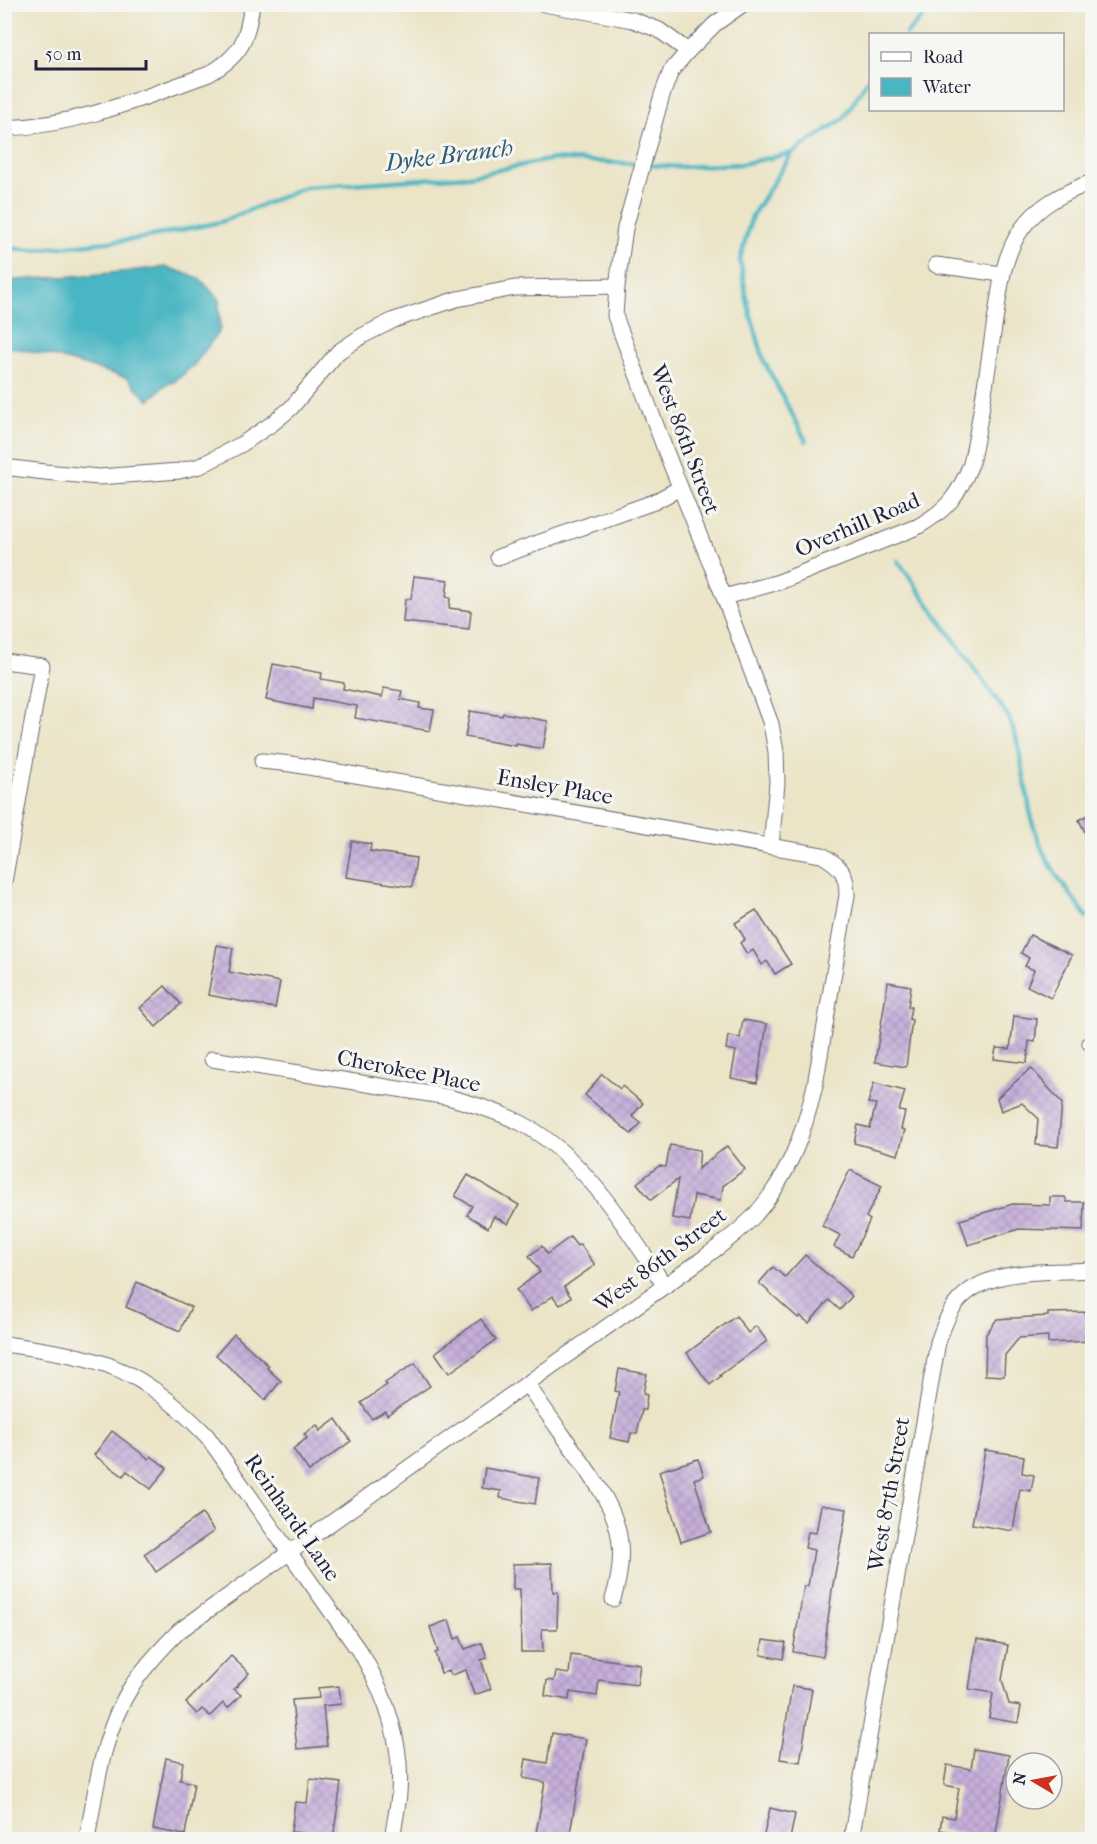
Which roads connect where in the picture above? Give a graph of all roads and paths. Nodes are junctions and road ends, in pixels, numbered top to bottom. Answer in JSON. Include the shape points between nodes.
{"nodes":[{"id":1,"x":252,"y":4,"type":"edge"},
{"id":2,"x":544,"y":4,"type":"edge"},
{"id":3,"x":743,"y":4,"type":"edge"},
{"id":4,"x":688,"y":51,"type":"junction"},
{"id":5,"x":4,"y":128,"type":"edge"},
{"id":6,"x":1092,"y":182,"type":"edge"},
{"id":7,"x":936,"y":265,"type":"dead end"},
{"id":8,"x":1001,"y":274,"type":"junction"},
{"id":9,"x":617,"y":286,"type":"junction"},
{"id":10,"x":4,"y":467,"type":"edge"},
{"id":11,"x":680,"y":488,"type":"junction"},
{"id":12,"x":498,"y":556,"type":"dead end"},
{"id":13,"x":724,"y":597,"type":"junction"},
{"id":14,"x":4,"y":661,"type":"edge"},
{"id":15,"x":262,"y":761,"type":"dead end"},
{"id":16,"x":771,"y":846,"type":"junction"},
{"id":17,"x":838,"y":865,"type":"joint"},
{"id":18,"x":4,"y":882,"type":"edge"},
{"id":19,"x":212,"y":1059,"type":"dead end"},
{"id":20,"x":1092,"y":1270,"type":"edge"},
{"id":21,"x":665,"y":1286,"type":"junction"},
{"id":22,"x":4,"y":1344,"type":"edge"},
{"id":23,"x":527,"y":1384,"type":"junction"},
{"id":24,"x":290,"y":1551,"type":"junction"},
{"id":25,"x":613,"y":1599,"type":"dead end"},
{"id":26,"x":87,"y":1839,"type":"edge"},
{"id":27,"x":392,"y":1839,"type":"edge"},
{"id":28,"x":850,"y":1839,"type":"edge"}],
"edges":[{"from":1,"to":5,"type":"street","via":[[245,39],[237,53],[209,74],[95,114],[64,122]]},
{"from":2,"to":4,"type":"street","via":[[633,20],[659,30]]},
{"from":3,"to":4,"type":"street","name":"West 86th Street"},
{"from":4,"to":9,"type":"street","name":"West 86th Street","via":[[671,71],[662,95],[625,228]]},
{"from":6,"to":8,"type":"street","name":"Overhill Road","via":[[1070,190],[1039,210],[1012,244]]},
{"from":7,"to":8,"type":"street"},
{"from":8,"to":13,"type":"street","name":"Overhill Road","via":[[971,464],[949,503],[917,527],[778,582]]},
{"from":9,"to":10,"type":"street","via":[[515,288],[457,299],[394,320],[338,352],[291,408],[273,423],[200,466],[99,477]]},
{"from":9,"to":11,"type":"street","name":"West 86th Street","via":[[615,316]]},
{"from":11,"to":12,"type":"street","via":[[654,502]]},
{"from":11,"to":13,"type":"street","name":"West 86th Street"},
{"from":13,"to":16,"type":"street","name":"West 86th Street","via":[[773,733],[777,783]]},
{"from":14,"to":18,"type":"street","via":[[42,666]]},
{"from":15,"to":16,"type":"street","name":"Ensley Place"},
{"from":16,"to":17,"type":"street","name":"Ensley Place","via":[[822,855]]},
{"from":17,"to":21,"type":"street","name":"West 86th Street","via":[[847,881],[847,895],[815,1085],[796,1150],[756,1214]]},
{"from":19,"to":21,"type":"street","name":"Cherokee Place","via":[[448,1097],[483,1106],[522,1124],[571,1160],[595,1186]]},
{"from":20,"to":28,"type":"street","name":"West 87th Street","via":[[1003,1276],[981,1284],[965,1294],[951,1311],[938,1341]]},
{"from":21,"to":23,"type":"street","name":"West 86th Street"},
{"from":22,"to":24,"type":"street","name":"Reinhardt Lane","via":[[94,1360],[154,1389],[207,1436]]},
{"from":23,"to":24,"type":"street","name":"West 86th Street"},
{"from":23,"to":25,"type":"street","via":[[598,1486],[616,1520],[621,1557]]},
{"from":24,"to":26,"type":"street","name":"West 86th Street","via":[[179,1631],[132,1685],[104,1750]]},
{"from":24,"to":27,"type":"street","name":"Reinhardt Lane","via":[[364,1658],[388,1707],[399,1768]]}]}
